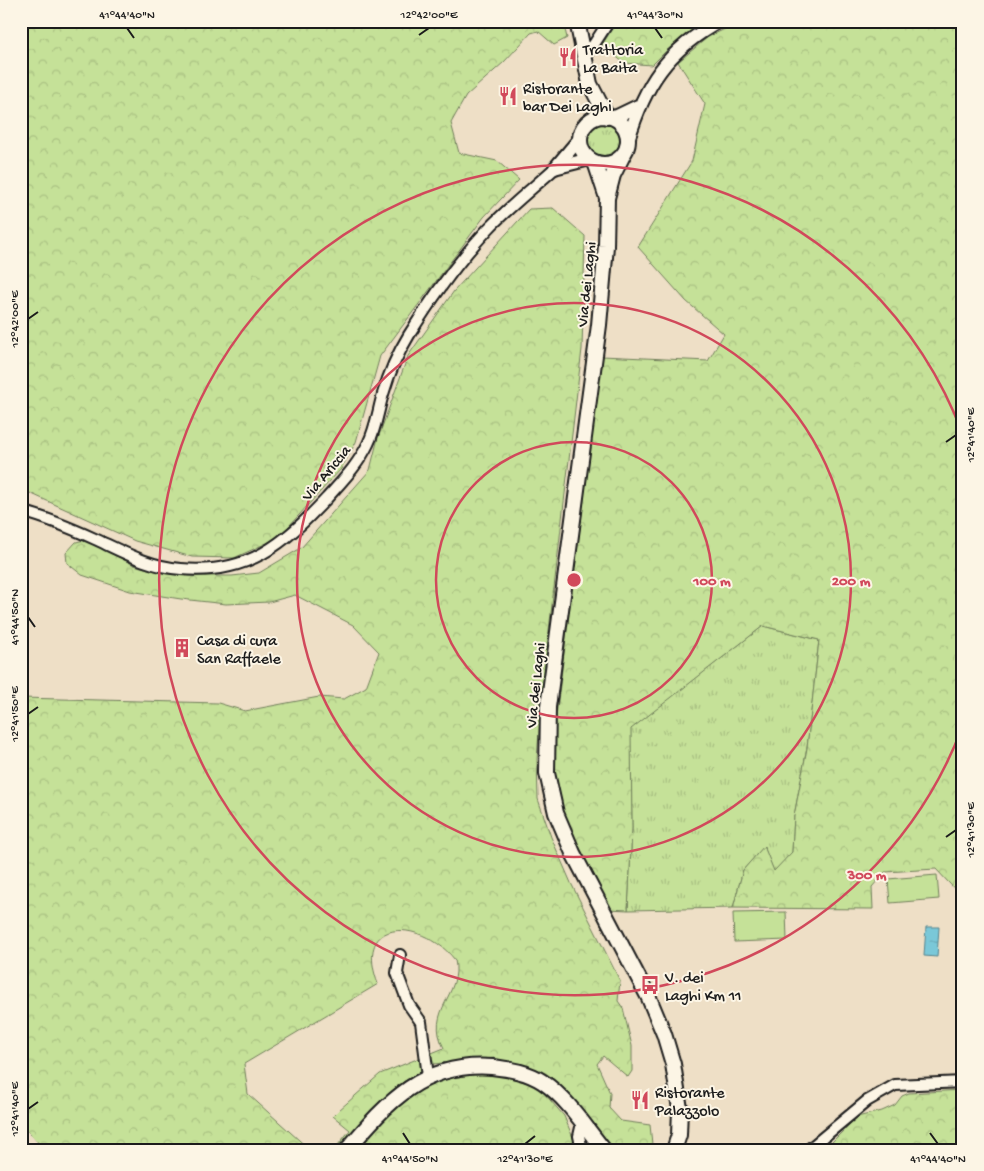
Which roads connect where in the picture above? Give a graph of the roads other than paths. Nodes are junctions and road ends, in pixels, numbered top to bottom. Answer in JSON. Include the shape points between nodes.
{"nodes":[{"id":1,"x":577,"y":21,"type":"edge"},
{"id":2,"x":609,"y":21,"type":"edge"},
{"id":3,"x":720,"y":21,"type":"edge"},
{"id":4,"x":584,"y":58,"type":"junction"},
{"id":5,"x":590,"y":84,"type":"junction"},
{"id":6,"x":638,"y":106,"type":"junction"},
{"id":7,"x":610,"y":117,"type":"junction"},
{"id":8,"x":582,"y":132,"type":"junction"},
{"id":9,"x":628,"y":140,"type":"junction"},
{"id":10,"x":623,"y":155,"type":"junction"},
{"id":11,"x":593,"y":161,"type":"junction"},
{"id":12,"x":555,"y":168,"type":"junction"},
{"id":13,"x":607,"y":198,"type":"junction"},
{"id":14,"x":21,"y":511,"type":"edge"},
{"id":15,"x":400,"y":955,"type":"dead end"},
{"id":16,"x":428,"y":1076,"type":"junction"},
{"id":17,"x":963,"y":1082,"type":"edge"},
{"id":18,"x":582,"y":1123,"type":"junction"},
{"id":19,"x":347,"y":1150,"type":"edge"},
{"id":20,"x":582,"y":1150,"type":"edge"},
{"id":21,"x":604,"y":1150,"type":"edge"},
{"id":22,"x":674,"y":1150,"type":"edge"},
{"id":23,"x":808,"y":1150,"type":"edge"}],
"edges":[{"from":1,"to":4,"type":"main road"},
{"from":2,"to":4,"type":"street"},
{"from":3,"to":6,"type":"street","via":[[672,55]]},
{"from":4,"to":5,"type":"main road"},
{"from":5,"to":7,"type":"main road"},
{"from":5,"to":8,"type":"main road"},
{"from":6,"to":7,"type":"street"},
{"from":6,"to":9,"type":"street"},
{"from":7,"to":8,"type":"main road","via":[[594,118]]},
{"from":7,"to":9,"type":"main road","via":[[624,127]]},
{"from":8,"to":11,"type":"main road","via":[[583,151]]},
{"from":8,"to":12,"type":"street","name":"Via Ariccia"},
{"from":9,"to":10,"type":"main road"},
{"from":10,"to":11,"type":"main road","via":[[613,162]]},
{"from":10,"to":13,"type":"main road","name":"Via dei Laghi"},
{"from":11,"to":12,"type":"street","name":"Via Ariccia"},
{"from":11,"to":13,"type":"main road","name":"Via dei Laghi"},
{"from":12,"to":14,"type":"street","name":"Via Ariccia","via":[[499,218],[456,268],[401,350],[385,387],[370,440],[360,459],[310,516],[268,552],[232,566],[200,570],[170,568],[147,562],[68,527]]},
{"from":13,"to":22,"type":"main road","name":"Via dei Laghi","via":[[601,305],[549,698],[546,761],[553,803],[567,840],[649,998],[666,1039],[680,1109],[679,1135]]},
{"from":15,"to":16,"type":"street","via":[[397,973],[409,1005],[421,1022]]},
{"from":16,"to":18,"type":"main road","via":[[465,1067],[523,1072],[554,1091]]},
{"from":16,"to":19,"type":"main road","via":[[392,1103]]},
{"from":17,"to":23,"type":"street","via":[[895,1085],[867,1101]]},
{"from":18,"to":20,"type":"street","via":[[579,1136]]},
{"from":18,"to":21,"type":"main road"}]}
